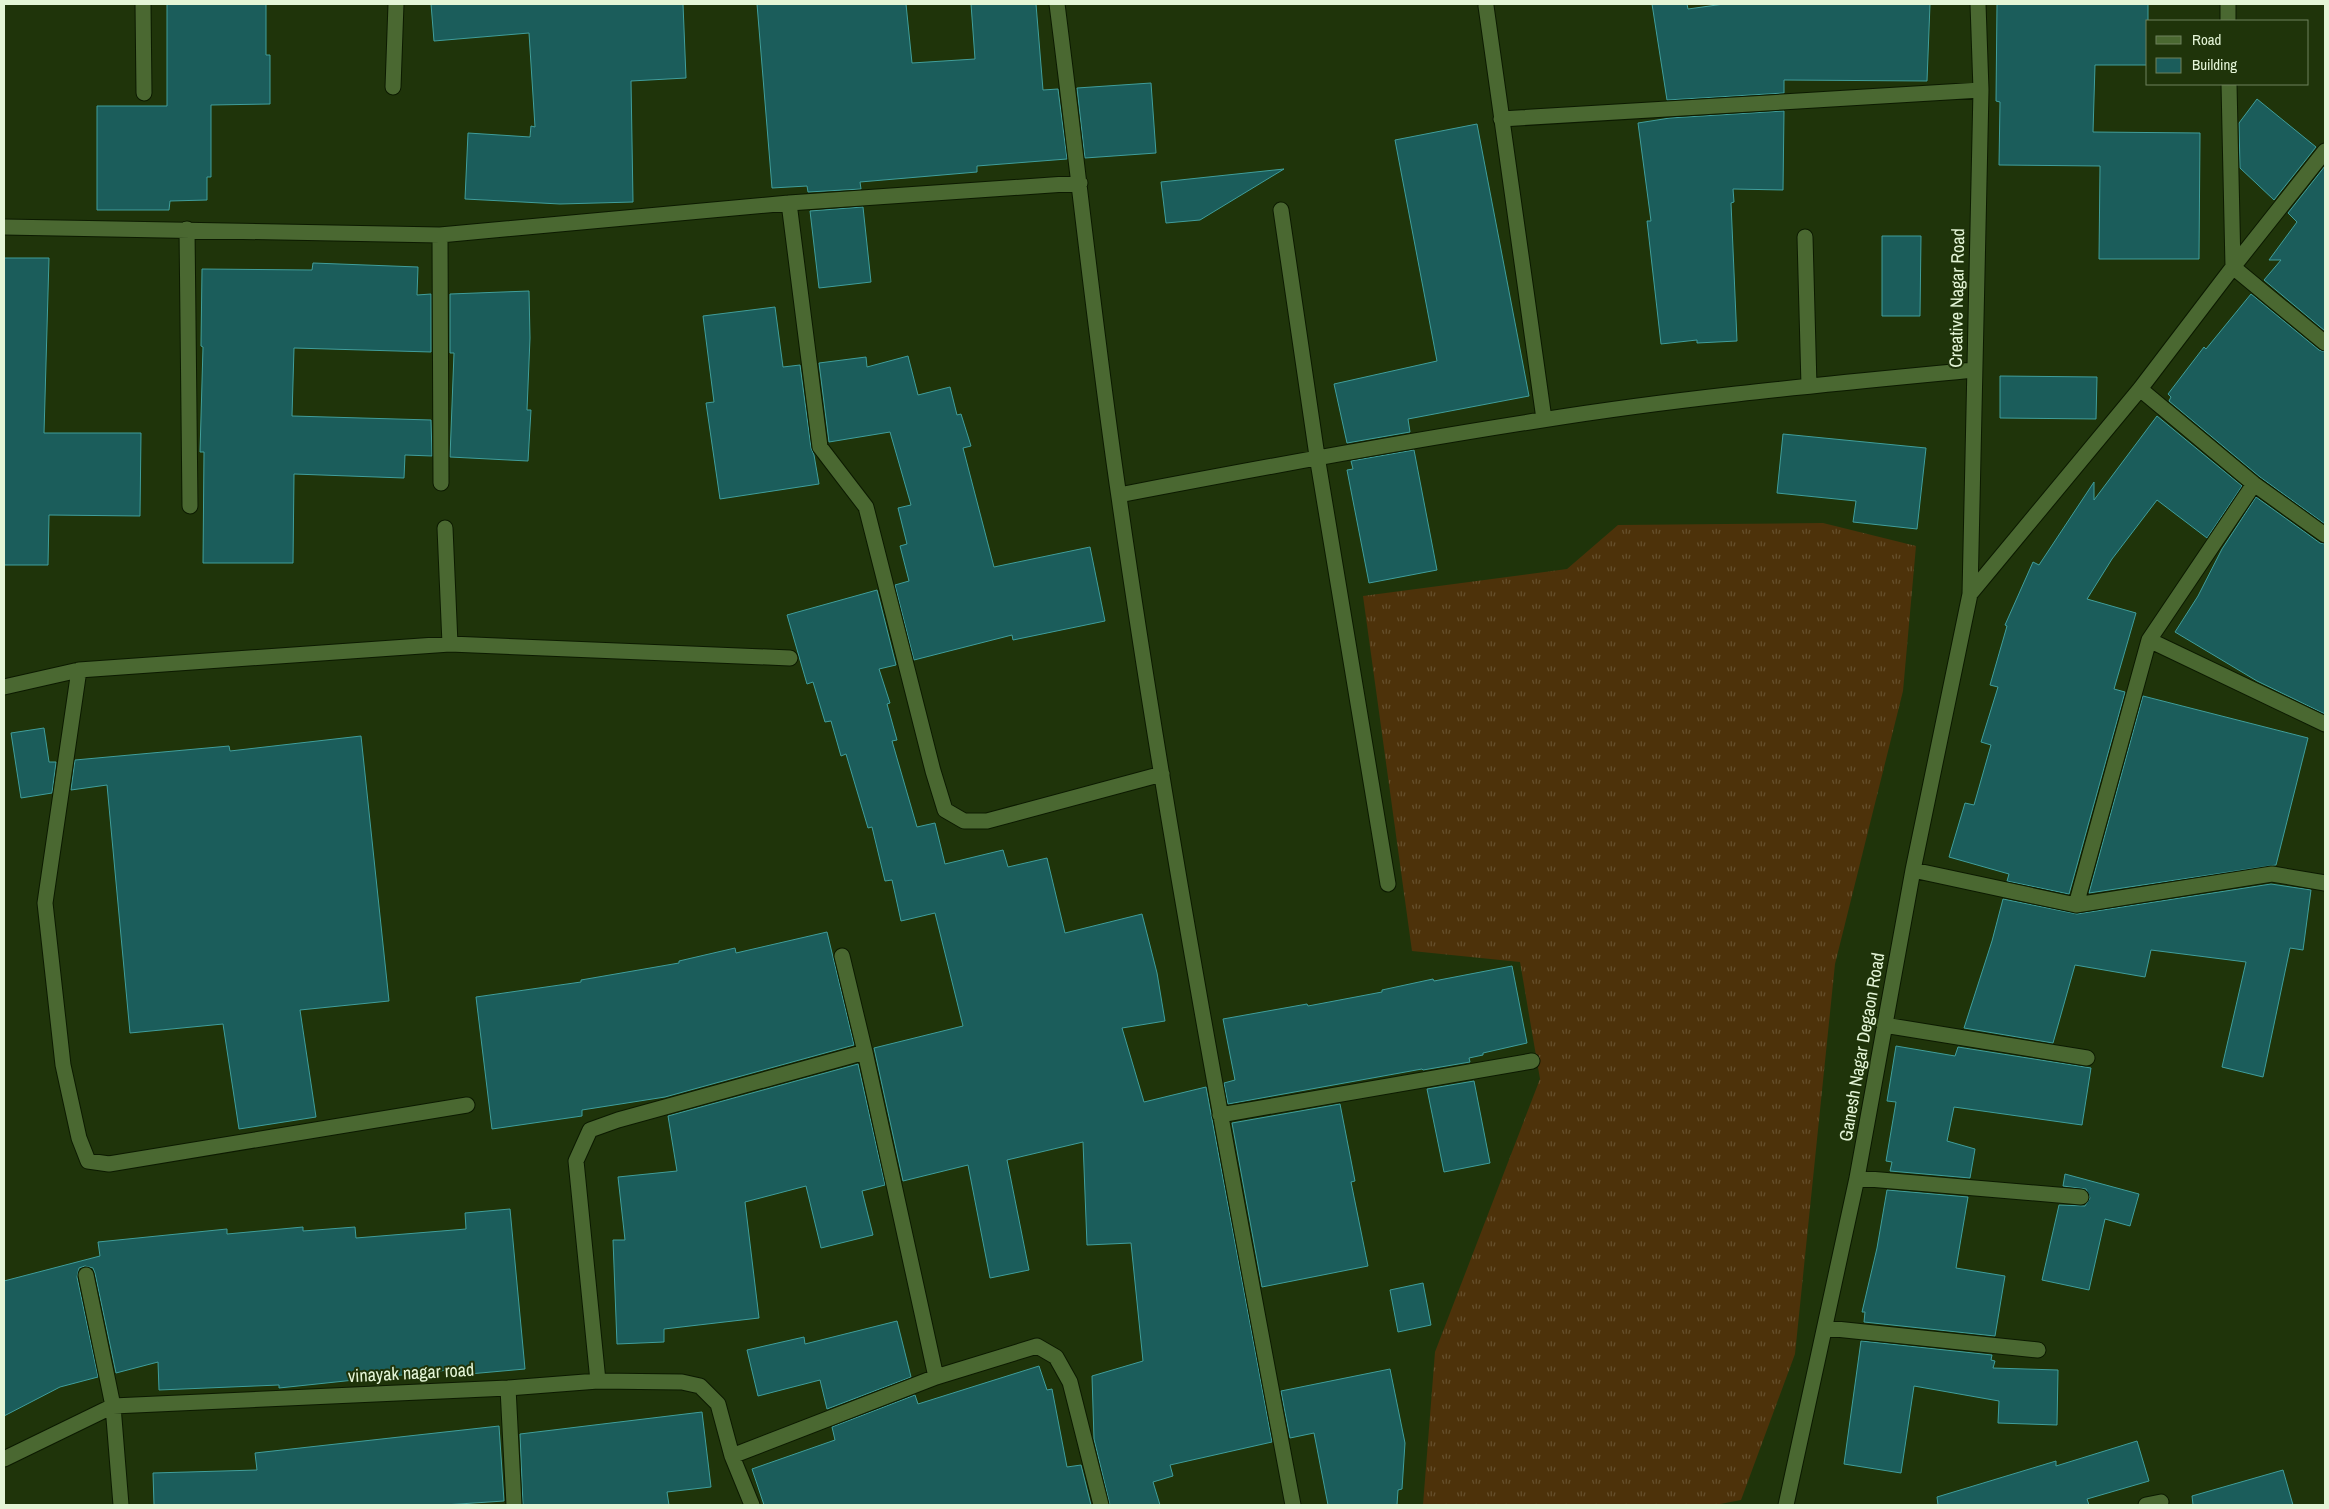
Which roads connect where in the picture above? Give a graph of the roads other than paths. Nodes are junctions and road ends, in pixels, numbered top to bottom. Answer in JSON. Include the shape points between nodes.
{"nodes":[{"id":1,"x":143,"y":4,"type":"edge"},
{"id":2,"x":396,"y":4,"type":"edge"},
{"id":3,"x":1057,"y":4,"type":"edge"},
{"id":4,"x":1978,"y":4,"type":"edge"},
{"id":5,"x":2228,"y":4,"type":"edge"},
{"id":6,"x":1486,"y":6,"type":"dead end"},
{"id":7,"x":2228,"y":20,"type":"edge"},
{"id":8,"x":2229,"y":85,"type":"edge"},
{"id":9,"x":393,"y":87,"type":"dead end"},
{"id":10,"x":1981,"y":90,"type":"junction"},
{"id":11,"x":144,"y":93,"type":"dead end"},
{"id":12,"x":1501,"y":119,"type":"junction"},
{"id":13,"x":2325,"y":151,"type":"edge"},
{"id":14,"x":1080,"y":184,"type":"junction"},
{"id":15,"x":789,"y":203,"type":"junction"},
{"id":16,"x":1281,"y":210,"type":"dead end"},
{"id":17,"x":4,"y":227,"type":"edge"},
{"id":18,"x":187,"y":229,"type":"junction"},
{"id":19,"x":440,"y":235,"type":"junction"},
{"id":20,"x":1805,"y":237,"type":"dead end"},
{"id":21,"x":2233,"y":267,"type":"junction"},
{"id":22,"x":2325,"y":343,"type":"edge"},
{"id":23,"x":1974,"y":370,"type":"junction"},
{"id":24,"x":1809,"y":386,"type":"junction"},
{"id":25,"x":2140,"y":389,"type":"junction"},
{"id":26,"x":1544,"y":419,"type":"junction"},
{"id":27,"x":1317,"y":456,"type":"junction"},
{"id":28,"x":441,"y":484,"type":"dead end"},
{"id":29,"x":2254,"y":484,"type":"junction"},
{"id":30,"x":1118,"y":496,"type":"junction"},
{"id":31,"x":190,"y":506,"type":"dead end"},
{"id":32,"x":445,"y":528,"type":"dead end"},
{"id":33,"x":2325,"y":535,"type":"edge"},
{"id":34,"x":1970,"y":594,"type":"junction"},
{"id":35,"x":2149,"y":640,"type":"junction"},
{"id":36,"x":450,"y":644,"type":"junction"},
{"id":37,"x":790,"y":658,"type":"dead end"},
{"id":38,"x":79,"y":670,"type":"junction"},
{"id":39,"x":4,"y":687,"type":"edge"},
{"id":40,"x":2325,"y":724,"type":"edge"},
{"id":41,"x":1162,"y":774,"type":"junction"},
{"id":42,"x":1913,"y":870,"type":"junction"},
{"id":43,"x":2325,"y":883,"type":"edge"},
{"id":44,"x":1388,"y":884,"type":"dead end"},
{"id":45,"x":2076,"y":905,"type":"junction"},
{"id":46,"x":842,"y":956,"type":"dead end"},
{"id":47,"x":1884,"y":1025,"type":"junction"},
{"id":48,"x":865,"y":1052,"type":"junction"},
{"id":49,"x":2087,"y":1058,"type":"dead end"},
{"id":50,"x":1532,"y":1061,"type":"dead end"},
{"id":51,"x":468,"y":1105,"type":"dead end"},
{"id":52,"x":1220,"y":1115,"type":"junction"},
{"id":53,"x":1857,"y":1178,"type":"junction"},
{"id":54,"x":2082,"y":1196,"type":"dead end"},
{"id":55,"x":86,"y":1275,"type":"dead end"},
{"id":56,"x":1826,"y":1328,"type":"junction"},
{"id":57,"x":2038,"y":1350,"type":"dead end"},
{"id":58,"x":936,"y":1377,"type":"junction"},
{"id":59,"x":598,"y":1381,"type":"junction"},
{"id":60,"x":508,"y":1388,"type":"junction"},
{"id":61,"x":113,"y":1406,"type":"junction"},
{"id":62,"x":732,"y":1456,"type":"junction"},
{"id":63,"x":4,"y":1459,"type":"edge"},
{"id":64,"x":121,"y":1505,"type":"edge"},
{"id":65,"x":514,"y":1505,"type":"edge"},
{"id":66,"x":752,"y":1505,"type":"edge"},
{"id":67,"x":1100,"y":1505,"type":"edge"},
{"id":68,"x":1293,"y":1505,"type":"edge"},
{"id":69,"x":1786,"y":1505,"type":"edge"}],
"edges":[{"from":1,"to":11,"type":"street"},
{"from":2,"to":9,"type":"street"},
{"from":3,"to":14,"type":"street"},
{"from":4,"to":10,"type":"street","name":"Creative Nagar Road"},
{"from":5,"to":7,"type":"street"},
{"from":6,"to":12,"type":"street"},
{"from":8,"to":21,"type":"street"},
{"from":10,"to":12,"type":"street"},
{"from":10,"to":23,"type":"street","name":"Creative Nagar Road"},
{"from":12,"to":26,"type":"street"},
{"from":13,"to":21,"type":"street"},
{"from":14,"to":15,"type":"street"},
{"from":14,"to":30,"type":"street"},
{"from":15,"to":19,"type":"street"},
{"from":15,"to":41,"type":"street","via":[[820,447],[866,507],[945,810],[964,822],[987,821]]},
{"from":16,"to":27,"type":"street"},
{"from":17,"to":18,"type":"street"},
{"from":18,"to":19,"type":"street"},
{"from":18,"to":31,"type":"street"},
{"from":19,"to":28,"type":"street"},
{"from":20,"to":24,"type":"street"},
{"from":21,"to":22,"type":"street"},
{"from":21,"to":25,"type":"street"},
{"from":23,"to":24,"type":"street"},
{"from":23,"to":34,"type":"street","name":"Creative Nagar Road"},
{"from":24,"to":26,"type":"street"},
{"from":25,"to":29,"type":"street"},
{"from":25,"to":34,"type":"street"},
{"from":26,"to":27,"type":"street"},
{"from":27,"to":30,"type":"street"},
{"from":27,"to":44,"type":"street"},
{"from":29,"to":33,"type":"street"},
{"from":29,"to":35,"type":"street"},
{"from":30,"to":41,"type":"street"},
{"from":32,"to":36,"type":"street"},
{"from":34,"to":42,"type":"street","name":"Ganesh Nagar Degaon Road"},
{"from":35,"to":40,"type":"street"},
{"from":35,"to":45,"type":"street"},
{"from":36,"to":37,"type":"street"},
{"from":36,"to":38,"type":"street"},
{"from":38,"to":39,"type":"street"},
{"from":38,"to":51,"type":"street","via":[[45,903],[63,1065],[79,1138],[88,1161],[109,1164]]},
{"from":41,"to":52,"type":"street"},
{"from":42,"to":45,"type":"street"},
{"from":42,"to":47,"type":"street","name":"Ganesh Nagar Degaon Road"},
{"from":43,"to":45,"type":"street","via":[[2272,874]]},
{"from":46,"to":48,"type":"street"},
{"from":47,"to":49,"type":"street"},
{"from":47,"to":53,"type":"street","name":"Ganesh Nagar Degaon Road"},
{"from":48,"to":58,"type":"street"},
{"from":48,"to":59,"type":"street","via":[[590,1130],[576,1161]]},
{"from":50,"to":52,"type":"street"},
{"from":52,"to":68,"type":"street"},
{"from":53,"to":54,"type":"street"},
{"from":53,"to":56,"type":"street","name":"Ganesh Nagar Degaon Road"},
{"from":55,"to":61,"type":"street"},
{"from":56,"to":57,"type":"street"},
{"from":56,"to":69,"type":"street","name":"Ganesh Nagar Degaon Road"},
{"from":58,"to":62,"type":"street"},
{"from":58,"to":67,"type":"street","via":[[1037,1346],[1056,1357],[1070,1382]]},
{"from":59,"to":60,"type":"street","name":"vinayak nagar road"},
{"from":59,"to":62,"type":"street","name":"vinayak nagar road","via":[[682,1382],[700,1386],[718,1404]]},
{"from":60,"to":61,"type":"street","name":"vinayak nagar road"},
{"from":60,"to":65,"type":"street"},
{"from":61,"to":63,"type":"street","name":"vinayak nagar road"},
{"from":61,"to":64,"type":"street"},
{"from":62,"to":66,"type":"street","name":"vinayak nagar road"}]}
